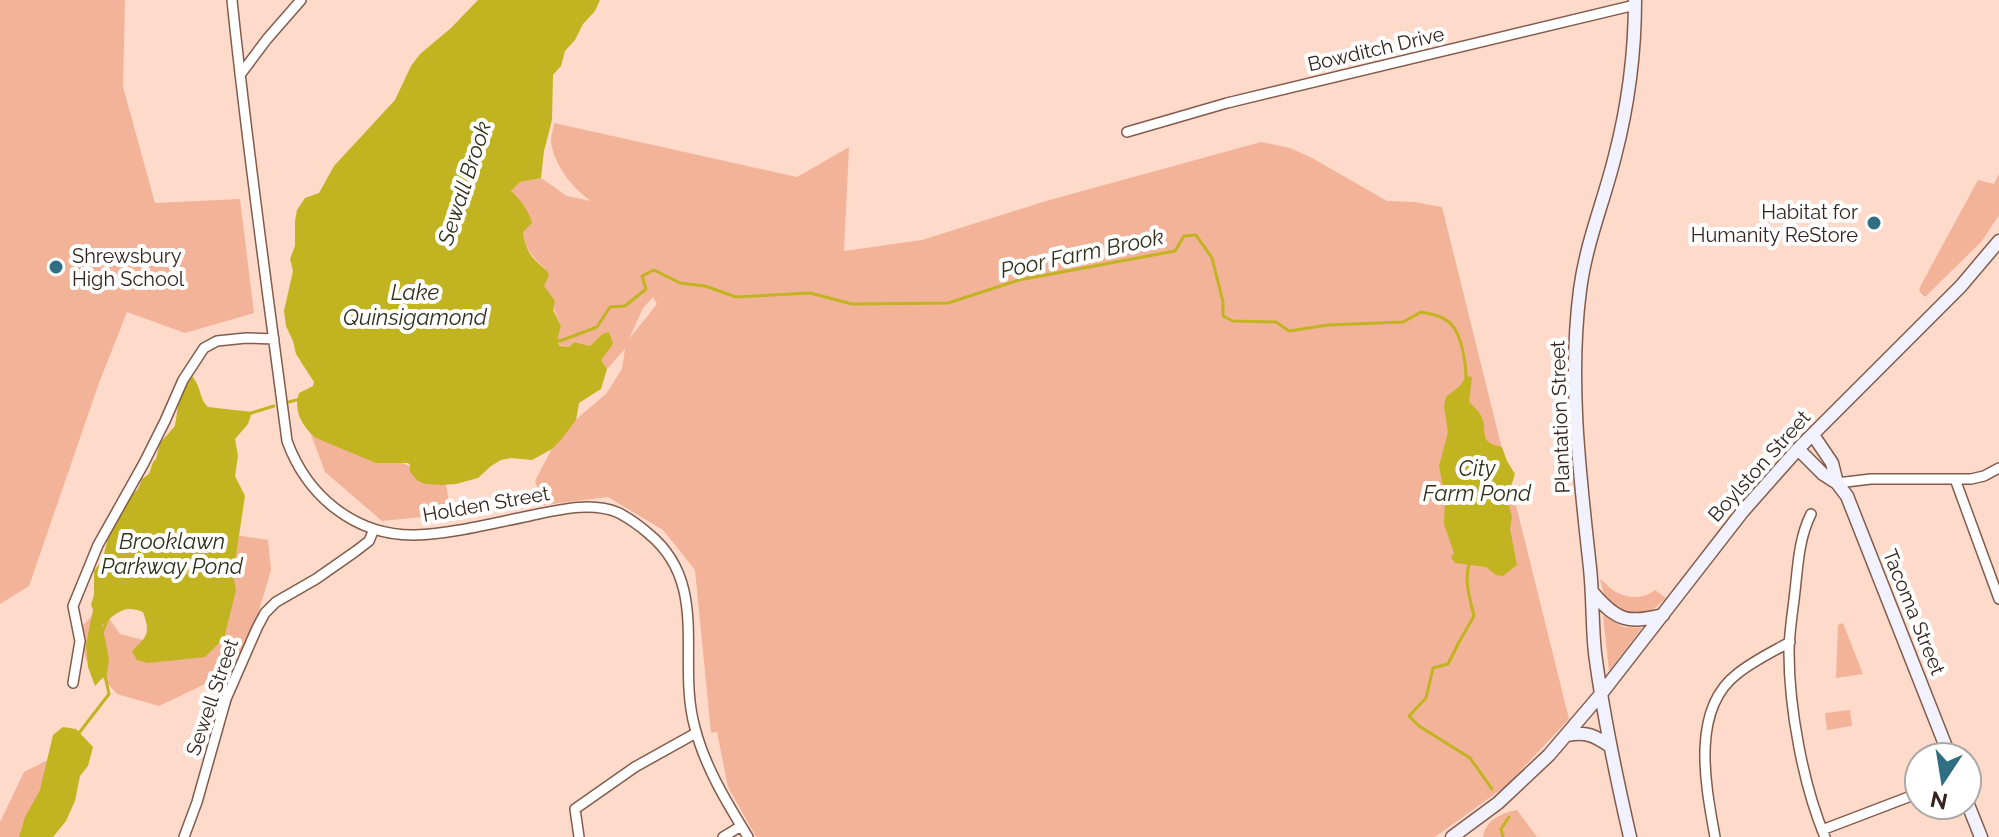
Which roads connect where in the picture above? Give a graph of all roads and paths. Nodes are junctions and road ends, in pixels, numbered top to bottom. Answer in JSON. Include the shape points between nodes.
{"nodes":[{"id":1,"x":232,"y":0,"type":"edge"},
{"id":2,"x":301,"y":0,"type":"edge"},
{"id":3,"x":1635,"y":2,"type":"edge"},
{"id":4,"x":240,"y":75,"type":"junction"},
{"id":5,"x":1127,"y":132,"type":"dead end"},
{"id":6,"x":1999,"y":241,"type":"edge"},
{"id":7,"x":274,"y":339,"type":"junction"},
{"id":8,"x":1813,"y":435,"type":"junction"},
{"id":9,"x":1798,"y":449,"type":"junction"},
{"id":10,"x":1999,"y":468,"type":"edge"},
{"id":11,"x":1955,"y":479,"type":"junction"},
{"id":12,"x":1837,"y":483,"type":"junction"},
{"id":13,"x":1811,"y":514,"type":"dead end"},
{"id":14,"x":374,"y":529,"type":"junction"},
{"id":15,"x":1593,"y":593,"type":"junction"},
{"id":16,"x":1999,"y":599,"type":"edge"},
{"id":17,"x":1663,"y":615,"type":"junction"},
{"id":18,"x":1790,"y":642,"type":"junction"},
{"id":19,"x":73,"y":683,"type":"dead end"},
{"id":20,"x":1601,"y":694,"type":"junction"},
{"id":21,"x":696,"y":733,"type":"junction"},
{"id":22,"x":1568,"y":735,"type":"junction"},
{"id":23,"x":1944,"y":741,"type":"edge"},
{"id":24,"x":1610,"y":746,"type":"junction"},
{"id":25,"x":1903,"y":800,"type":"edge"},
{"id":26,"x":741,"y":826,"type":"junction"},
{"id":27,"x":1824,"y":834,"type":"edge"},
{"id":28,"x":184,"y":837,"type":"edge"},
{"id":29,"x":579,"y":837,"type":"edge"},
{"id":30,"x":723,"y":837,"type":"edge"},
{"id":31,"x":748,"y":837,"type":"edge"},
{"id":32,"x":1452,"y":837,"type":"edge"},
{"id":33,"x":1630,"y":837,"type":"edge"},
{"id":34,"x":1715,"y":837,"type":"edge"}],
"edges":[{"from":1,"to":4,"type":"street","name":"Holden Street"},
{"from":2,"to":4,"type":"street"},
{"from":3,"to":5,"type":"street","name":"Bowditch Drive"},
{"from":3,"to":15,"type":"main road","name":"Plantation Street","via":[[1627,106],[1589,243],[1577,314],[1576,414]]},
{"from":4,"to":7,"type":"street","name":"Holden Street"},
{"from":6,"to":8,"type":"main road","name":"Boylston Street"},
{"from":7,"to":14,"type":"street","name":"Holden Street","via":[[291,452],[313,490],[348,518]]},
{"from":7,"to":19,"type":"street","via":[[217,341],[204,348],[183,380],[98,545],[73,606],[80,641]]},
{"from":8,"to":9,"type":"main road","name":"Boylston Street"},
{"from":8,"to":12,"type":"main road","name":"Tacoma Street","via":[[1832,463]]},
{"from":9,"to":12,"type":"main road","name":"Tacoma Street"},
{"from":9,"to":17,"type":"main road","name":"Boylston Street"},
{"from":10,"to":11,"type":"street","via":[[1978,478]]},
{"from":11,"to":12,"type":"street"},
{"from":11,"to":16,"type":"street"},
{"from":12,"to":23,"type":"main road","name":"Tacoma Street","via":[[1847,496]]},
{"from":13,"to":18,"type":"street","via":[[1799,555]]},
{"from":14,"to":21,"type":"street","name":"Holden Street","via":[[415,535],[585,507],[614,511],[636,523],[660,543],[681,576]]},
{"from":14,"to":28,"type":"street","name":"Sewell Street","via":[[369,541],[265,613],[226,699]]},
{"from":15,"to":17,"type":"main road","via":[[1625,620]]},
{"from":15,"to":20,"type":"main road","name":"Plantation Street"},
{"from":17,"to":20,"type":"main road","name":"Boylston Street"},
{"from":18,"to":27,"type":"street","via":[[1792,711]]},
{"from":18,"to":34,"type":"street","via":[[1736,674],[1712,709],[1705,758]]},
{"from":20,"to":22,"type":"main road","name":"Boylston Street"},
{"from":20,"to":24,"type":"main road","name":"Plantation Street"},
{"from":21,"to":26,"type":"street","name":"Holden Street"},
{"from":21,"to":29,"type":"street","via":[[575,809]]},
{"from":22,"to":24,"type":"main road","via":[[1588,733]]},
{"from":22,"to":32,"type":"main road","name":"Boylston Street","via":[[1498,803]]},
{"from":24,"to":33,"type":"main road","name":"Plantation Street"},
{"from":25,"to":27,"type":"street"},
{"from":26,"to":30,"type":"street"},
{"from":26,"to":31,"type":"street","name":"Holden Street"}]}
